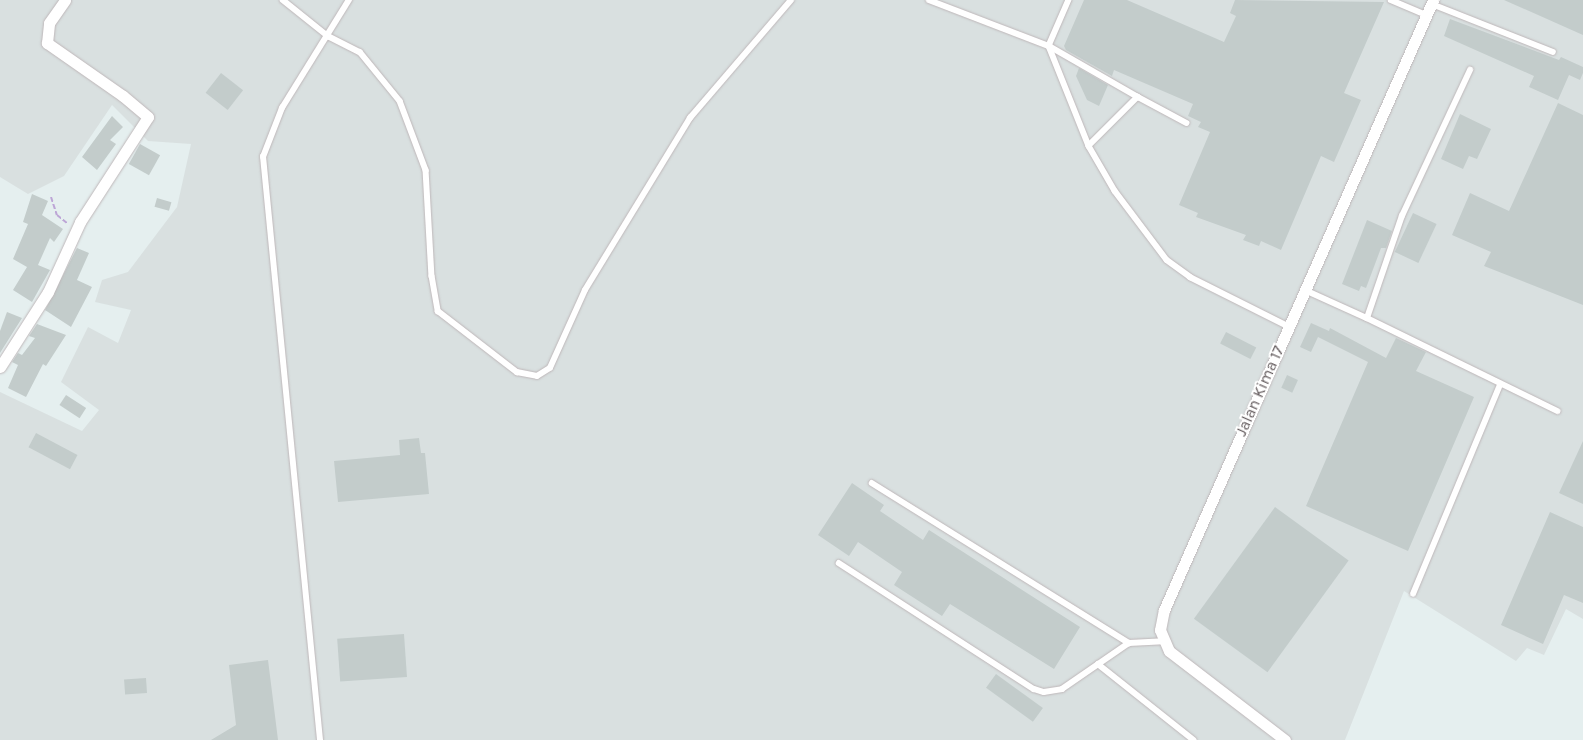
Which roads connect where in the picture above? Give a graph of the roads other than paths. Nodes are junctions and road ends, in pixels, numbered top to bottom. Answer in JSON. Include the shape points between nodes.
{"nodes":[{"id":1,"x":64,"y":0,"type":"edge"},
{"id":2,"x":283,"y":0,"type":"edge"},
{"id":3,"x":349,"y":0,"type":"edge"},
{"id":4,"x":791,"y":0,"type":"edge"},
{"id":5,"x":929,"y":0,"type":"edge"},
{"id":6,"x":1069,"y":0,"type":"edge"},
{"id":7,"x":1391,"y":0,"type":"edge"},
{"id":8,"x":1430,"y":6,"type":"edge"},
{"id":9,"x":328,"y":36,"type":"junction"},
{"id":10,"x":1049,"y":46,"type":"junction"},
{"id":11,"x":1553,"y":52,"type":"dead end"},
{"id":12,"x":1470,"y":70,"type":"dead end"},
{"id":13,"x":1138,"y":97,"type":"junction"},
{"id":14,"x":1187,"y":123,"type":"dead end"},
{"id":15,"x":1090,"y":146,"type":"junction"},
{"id":16,"x":1305,"y":290,"type":"junction"},
{"id":17,"x":1367,"y":318,"type":"junction"},
{"id":18,"x":1288,"y":326,"type":"junction"},
{"id":19,"x":0,"y":367,"type":"edge"},
{"id":20,"x":1500,"y":385,"type":"junction"},
{"id":21,"x":1558,"y":410,"type":"dead end"},
{"id":22,"x":872,"y":483,"type":"dead end"},
{"id":23,"x":839,"y":563,"type":"dead end"},
{"id":24,"x":1413,"y":594,"type":"dead end"},
{"id":25,"x":1164,"y":641,"type":"junction"},
{"id":26,"x":1128,"y":643,"type":"junction"},
{"id":27,"x":1098,"y":664,"type":"junction"},
{"id":28,"x":320,"y":740,"type":"edge"},
{"id":29,"x":1194,"y":740,"type":"edge"},
{"id":30,"x":1285,"y":740,"type":"edge"}],
"edges":[{"from":1,"to":19,"type":"street","via":[[49,22],[47,43],[148,117],[76,229],[48,292]]},
{"from":2,"to":9,"type":"lane"},
{"from":3,"to":9,"type":"lane"},
{"from":4,"to":9,"type":"lane","via":[[690,118],[585,290],[550,368],[537,376],[517,372],[438,312],[432,276],[426,170],[400,101],[360,52]]},
{"from":5,"to":10,"type":"lane"},
{"from":6,"to":10,"type":"lane"},
{"from":7,"to":8,"type":"lane"},
{"from":8,"to":11,"type":"lane"},
{"from":8,"to":16,"type":"street","name":"Jalan Kima 17"},
{"from":9,"to":28,"type":"lane","via":[[282,108],[265,145],[262,170]]},
{"from":10,"to":13,"type":"lane"},
{"from":10,"to":15,"type":"lane"},
{"from":12,"to":17,"type":"lane","via":[[1402,216]]},
{"from":13,"to":14,"type":"lane"},
{"from":13,"to":15,"type":"lane"},
{"from":15,"to":18,"type":"lane","via":[[1115,191],[1167,260],[1190,277]]},
{"from":16,"to":17,"type":"lane"},
{"from":16,"to":18,"type":"street","name":"Jalan Kima 17"},
{"from":17,"to":20,"type":"lane"},
{"from":18,"to":25,"type":"street","name":"Jalan Kima 17","via":[[1164,610],[1160,630]]},
{"from":20,"to":21,"type":"lane"},
{"from":20,"to":24,"type":"lane"},
{"from":22,"to":26,"type":"lane"},
{"from":23,"to":27,"type":"lane","via":[[1034,689],[1052,692],[1062,689]]},
{"from":25,"to":26,"type":"lane"},
{"from":25,"to":30,"type":"street","via":[[1184,665]]},
{"from":26,"to":27,"type":"lane"},
{"from":27,"to":29,"type":"lane"}]}
